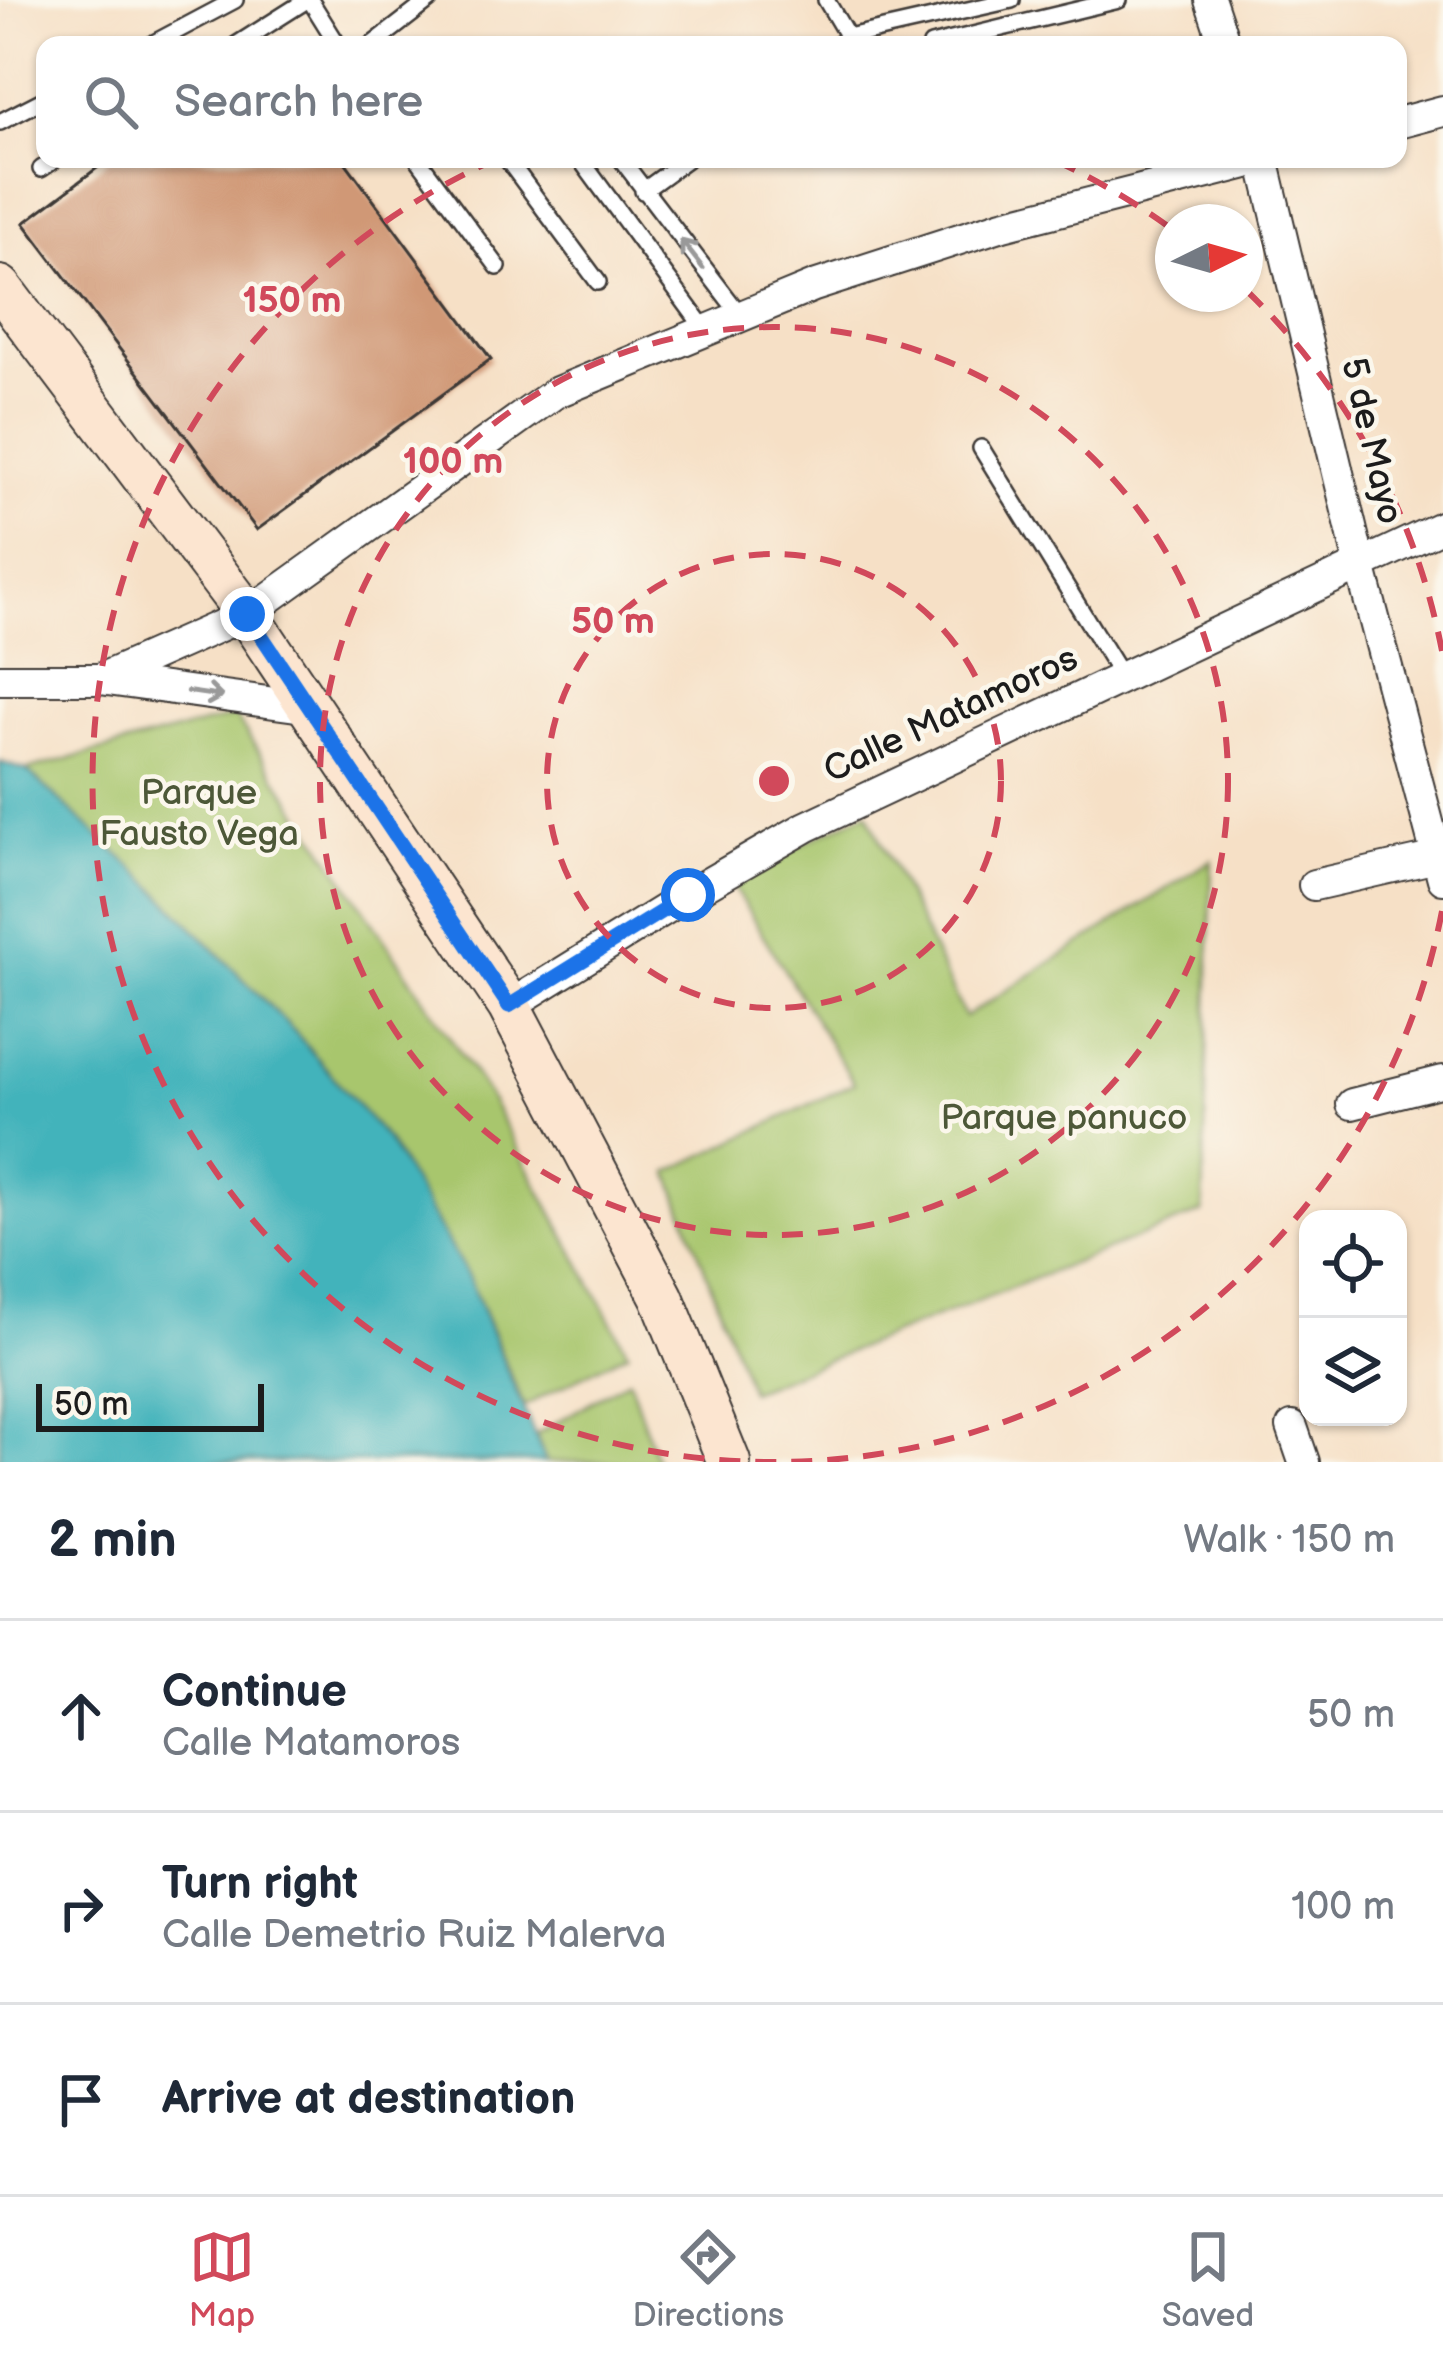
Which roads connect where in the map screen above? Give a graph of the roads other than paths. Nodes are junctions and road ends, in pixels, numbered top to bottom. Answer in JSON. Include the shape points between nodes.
{"nodes":[{"id":1,"x":235,"y":0,"type":"edge"},
{"id":2,"x":309,"y":0,"type":"edge"},
{"id":3,"x":430,"y":0,"type":"edge"},
{"id":4,"x":826,"y":0,"type":"edge"},
{"id":5,"x":1012,"y":0,"type":"edge"},
{"id":6,"x":1119,"y":0,"type":"edge"},
{"id":7,"x":1210,"y":0,"type":"edge"},
{"id":8,"x":167,"y":36,"type":"edge"},
{"id":9,"x":251,"y":36,"type":"edge"},
{"id":10,"x":332,"y":36,"type":"edge"},
{"id":11,"x":384,"y":36,"type":"edge"},
{"id":12,"x":840,"y":36,"type":"edge"},
{"id":13,"x":863,"y":36,"type":"edge"},
{"id":14,"x":969,"y":36,"type":"edge"},
{"id":15,"x":1222,"y":36,"type":"edge"},
{"id":16,"x":36,"y":104,"type":"edge"},
{"id":17,"x":1443,"y":111,"type":"edge"},
{"id":18,"x":1407,"y":121,"type":"edge"},
{"id":19,"x":0,"y":122,"type":"edge"},
{"id":20,"x":425,"y":168,"type":"edge"},
{"id":21,"x":514,"y":168,"type":"edge"},
{"id":22,"x":587,"y":168,"type":"edge"},
{"id":23,"x":627,"y":168,"type":"edge"},
{"id":24,"x":675,"y":168,"type":"edge"},
{"id":25,"x":1228,"y":168,"type":"edge"},
{"id":26,"x":1266,"y":168,"type":"edge"},
{"id":27,"x":644,"y":191,"type":"junction"},
{"id":28,"x":498,"y":267,"type":"dead end"},
{"id":29,"x":598,"y":282,"type":"dead end"},
{"id":30,"x":0,"y":287,"type":"edge"},
{"id":31,"x":741,"y":316,"type":"junction"},
{"id":32,"x":706,"y":331,"type":"junction"},
{"id":33,"x":981,"y":448,"type":"dead end"},
{"id":34,"x":1443,"y":526,"type":"edge"},
{"id":35,"x":1360,"y":565,"type":"junction"},
{"id":36,"x":247,"y":614,"type":"junction"},
{"id":37,"x":1122,"y":677,"type":"junction"},
{"id":38,"x":0,"y":679,"type":"edge"},
{"id":39,"x":100,"y":679,"type":"junction"},
{"id":40,"x":311,"y":708,"type":"junction"},
{"id":41,"x":1440,"y":868,"type":"edge"},
{"id":42,"x":1314,"y":885,"type":"dead end"},
{"id":43,"x":509,"y":1006,"type":"junction"},
{"id":44,"x":1443,"y":1081,"type":"edge"},
{"id":45,"x":1352,"y":1104,"type":"dead end"},
{"id":46,"x":1292,"y":1427,"type":"dead end"},
{"id":47,"x":729,"y":1462,"type":"edge"},
{"id":48,"x":1304,"y":1462,"type":"edge"}],
"edges":[{"from":1,"to":8,"type":"lane"},
{"from":2,"to":9,"type":"lane"},
{"from":2,"to":10,"type":"lane"},
{"from":3,"to":11,"type":"lane"},
{"from":4,"to":12,"type":"lane"},
{"from":5,"to":13,"type":"lane"},
{"from":6,"to":14,"type":"lane"},
{"from":7,"to":15,"type":"street"},
{"from":16,"to":19,"type":"lane"},
{"from":17,"to":18,"type":"street"},
{"from":20,"to":28,"type":"lane"},
{"from":21,"to":29,"type":"lane"},
{"from":22,"to":32,"type":"lane"},
{"from":23,"to":27,"type":"lane"},
{"from":24,"to":27,"type":"lane"},
{"from":25,"to":31,"type":"street","via":[[1003,225]]},
{"from":26,"to":35,"type":"street","name":"5 de Mayo"},
{"from":31,"to":27,"type":"lane","one_way":true},
{"from":30,"to":36,"type":"main road"},
{"from":31,"to":32,"type":"street"},
{"from":32,"to":36,"type":"street","via":[[555,393]]},
{"from":33,"to":37,"type":"lane"},
{"from":34,"to":35,"type":"street","name":"Calle Matamoros"},
{"from":35,"to":37,"type":"street","name":"Calle Matamoros"},
{"from":35,"to":41,"type":"street","name":"5 de Mayo"},
{"from":36,"to":39,"type":"street"},
{"from":36,"to":40,"type":"main road"},
{"from":37,"to":43,"type":"street","name":"Calle Matamoros","via":[[806,827]]},
{"from":38,"to":39,"type":"street"},
{"from":39,"to":40,"type":"street","one_way":true},
{"from":40,"to":43,"type":"main road"},
{"from":41,"to":42,"type":"street"},
{"from":43,"to":47,"type":"main road","via":[[662,1297]]},
{"from":44,"to":45,"type":"street"},
{"from":46,"to":48,"type":"street"}]}
